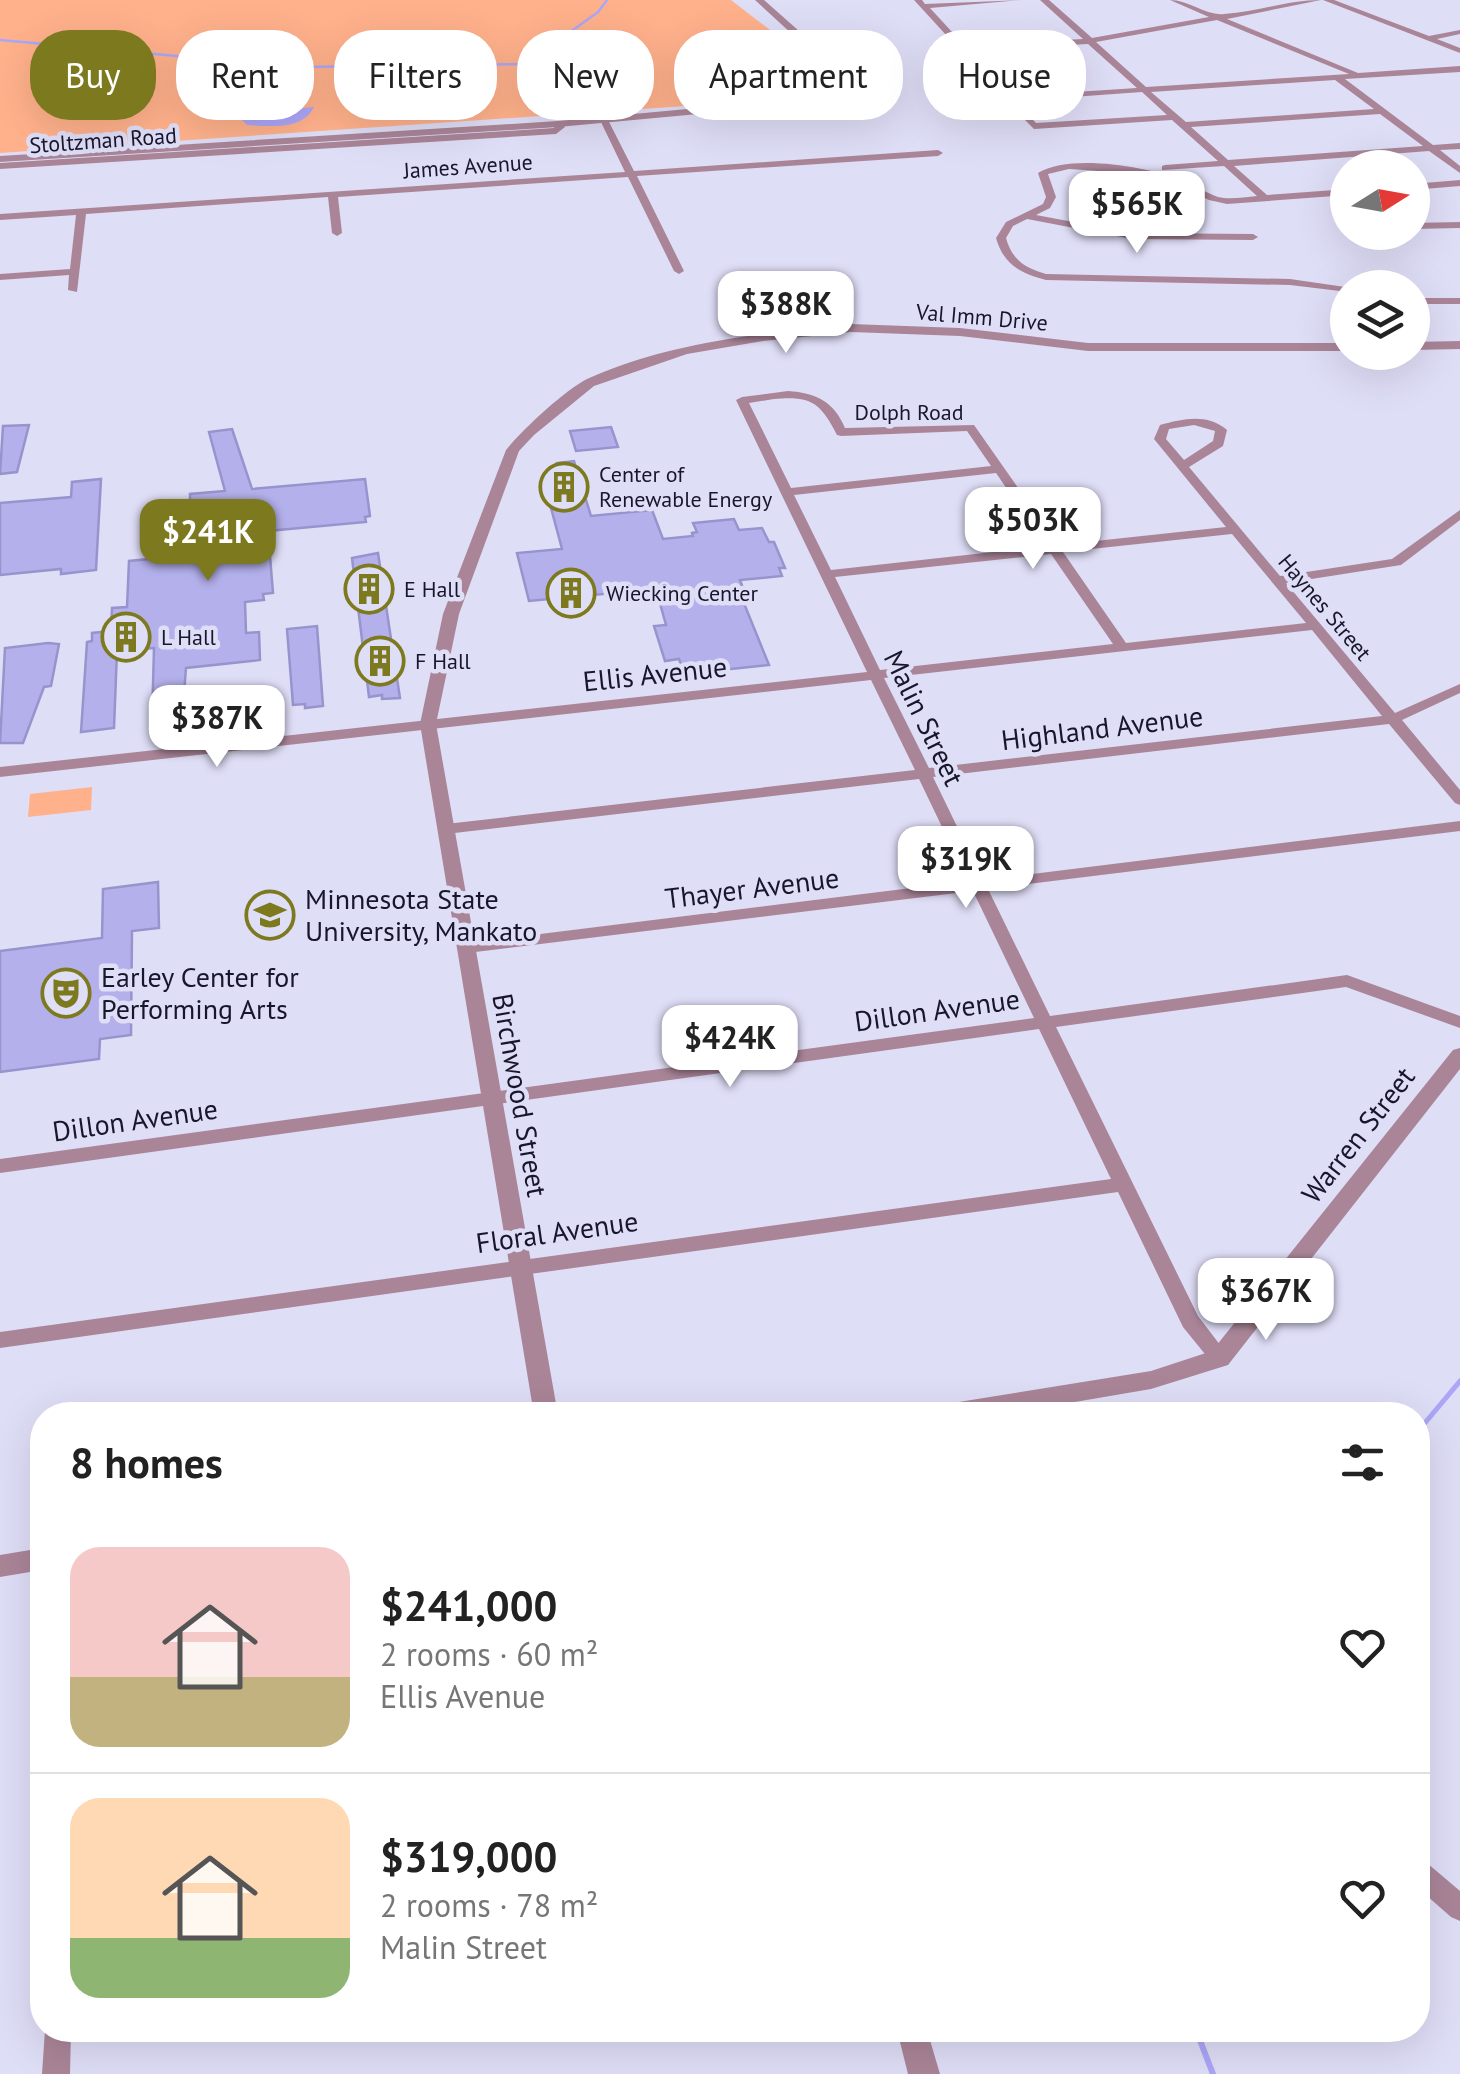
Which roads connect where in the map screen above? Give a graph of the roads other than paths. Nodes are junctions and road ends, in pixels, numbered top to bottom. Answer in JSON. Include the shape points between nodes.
{"nodes":[{"id":1,"x":758,"y":0,"type":"edge"},
{"id":2,"x":1017,"y":0,"type":"edge"},
{"id":3,"x":1044,"y":0,"type":"edge"},
{"id":4,"x":1174,"y":0,"type":"edge"},
{"id":5,"x":1316,"y":0,"type":"edge"},
{"id":6,"x":1328,"y":0,"type":"edge"},
{"id":7,"x":921,"y":3,"type":"edge"},
{"id":8,"x":1218,"y":18,"type":"junction"},
{"id":9,"x":945,"y":30,"type":"edge"},
{"id":10,"x":1460,"y":32,"type":"edge"},
{"id":11,"x":1430,"y":38,"type":"junction"},
{"id":12,"x":1086,"y":40,"type":"edge"},
{"id":13,"x":1090,"y":40,"type":"junction"},
{"id":14,"x":1460,"y":51,"type":"edge"},
{"id":15,"x":1460,"y":69,"type":"edge"},
{"id":16,"x":1360,"y":76,"type":"junction"},
{"id":17,"x":1337,"y":77,"type":"junction"},
{"id":18,"x":1144,"y":90,"type":"junction"},
{"id":19,"x":1086,"y":94,"type":"edge"},
{"id":20,"x":1382,"y":111,"type":"junction"},
{"id":21,"x":654,"y":115,"type":"edge"},
{"id":22,"x":1174,"y":116,"type":"junction"},
{"id":23,"x":604,"y":120,"type":"joint"},
{"id":24,"x":1028,"y":120,"type":"edge"},
{"id":25,"x":1184,"y":125,"type":"junction"},
{"id":26,"x":1460,"y":146,"type":"edge"},
{"id":27,"x":1431,"y":148,"type":"junction"},
{"id":28,"x":938,"y":153,"type":"dead end"},
{"id":29,"x":0,"y":163,"type":"edge"},
{"id":30,"x":1227,"y":164,"type":"junction"},
{"id":31,"x":1166,"y":168,"type":"dead end"},
{"id":32,"x":1460,"y":170,"type":"edge"},
{"id":33,"x":632,"y":174,"type":"junction"},
{"id":34,"x":1460,"y":183,"type":"edge"},
{"id":35,"x":1430,"y":186,"type":"edge"},
{"id":36,"x":1330,"y":193,"type":"edge"},
{"id":37,"x":333,"y":195,"type":"junction"},
{"id":38,"x":1266,"y":198,"type":"junction"},
{"id":39,"x":81,"y":212,"type":"junction"},
{"id":40,"x":1026,"y":216,"type":"junction"},
{"id":41,"x":0,"y":217,"type":"edge"},
{"id":42,"x":1460,"y":224,"type":"edge"},
{"id":43,"x":1430,"y":225,"type":"edge"},
{"id":44,"x":336,"y":233,"type":"dead end"},
{"id":45,"x":1253,"y":237,"type":"dead end"},
{"id":46,"x":679,"y":271,"type":"dead end"},
{"id":47,"x":75,"y":272,"type":"junction"},
{"id":48,"x":0,"y":277,"type":"edge"},
{"id":49,"x":1330,"y":288,"type":"edge"},
{"id":50,"x":73,"y":290,"type":"dead end"},
{"id":51,"x":1430,"y":301,"type":"edge"},
{"id":52,"x":1460,"y":301,"type":"edge"},
{"id":53,"x":1460,"y":345,"type":"edge"},
{"id":54,"x":1430,"y":346,"type":"edge"},
{"id":55,"x":1330,"y":347,"type":"edge"},
{"id":56,"x":783,"y":396,"type":"joint"},
{"id":57,"x":1182,"y":466,"type":"junction"},
{"id":58,"x":998,"y":470,"type":"junction"},
{"id":59,"x":786,"y":492,"type":"junction"},
{"id":60,"x":1460,"y":514,"type":"edge"},
{"id":61,"x":1235,"y":530,"type":"junction"},
{"id":62,"x":1055,"y":548,"type":"junction"},
{"id":63,"x":826,"y":574,"type":"junction"},
{"id":64,"x":1277,"y":580,"type":"junction"},
{"id":65,"x":1315,"y":626,"type":"junction"},
{"id":66,"x":1122,"y":647,"type":"junction"},
{"id":67,"x":876,"y":675,"type":"junction"},
{"id":68,"x":1460,"y":688,"type":"edge"},
{"id":69,"x":1393,"y":719,"type":"junction"},
{"id":70,"x":428,"y":724,"type":"junction"},
{"id":71,"x":0,"y":772,"type":"edge"},
{"id":72,"x":924,"y":774,"type":"junction"},
{"id":73,"x":1460,"y":800,"type":"edge"},
{"id":74,"x":1460,"y":826,"type":"edge"},
{"id":75,"x":446,"y":829,"type":"junction"},
{"id":76,"x":978,"y":886,"type":"junction"},
{"id":77,"x":466,"y":948,"type":"junction"},
{"id":78,"x":1460,"y":1022,"type":"edge"},
{"id":79,"x":1045,"y":1023,"type":"junction"},
{"id":80,"x":1460,"y":1055,"type":"edge"},
{"id":81,"x":492,"y":1098,"type":"junction"},
{"id":82,"x":0,"y":1166,"type":"edge"},
{"id":83,"x":1123,"y":1184,"type":"junction"},
{"id":84,"x":520,"y":1265,"type":"junction"},
{"id":85,"x":0,"y":1340,"type":"edge"},
{"id":86,"x":1220,"y":1358,"type":"junction"},
{"id":87,"x":544,"y":1402,"type":"edge"},
{"id":88,"x":1018,"y":1402,"type":"edge"},
{"id":89,"x":30,"y":1561,"type":"edge"},
{"id":90,"x":0,"y":1566,"type":"edge"},
{"id":91,"x":1430,"y":1882,"type":"edge"},
{"id":92,"x":1460,"y":1908,"type":"edge"},
{"id":93,"x":57,"y":2042,"type":"edge"},
{"id":94,"x":915,"y":2042,"type":"edge"},
{"id":95,"x":56,"y":2074,"type":"edge"},
{"id":96,"x":924,"y":2074,"type":"edge"}],
"edges":[{"from":1,"to":21,"type":"street","name":"Stoltzman Road","via":[[822,56],[824,70],[814,82],[730,107]]},
{"from":2,"to":7,"type":"street"},
{"from":3,"to":13,"type":"street"},
{"from":4,"to":8,"type":"street"},
{"from":5,"to":8,"type":"street"},
{"from":6,"to":11,"type":"street"},
{"from":7,"to":9,"type":"street"},
{"from":8,"to":13,"type":"street"},
{"from":8,"to":16,"type":"street"},
{"from":10,"to":11,"type":"street"},
{"from":11,"to":14,"type":"street"},
{"from":12,"to":13,"type":"street"},
{"from":13,"to":18,"type":"street"},
{"from":15,"to":16,"type":"street"},
{"from":16,"to":17,"type":"street"},
{"from":17,"to":18,"type":"street"},
{"from":17,"to":20,"type":"street"},
{"from":18,"to":19,"type":"street"},
{"from":18,"to":22,"type":"street"},
{"from":20,"to":25,"type":"street"},
{"from":20,"to":27,"type":"street"},
{"from":22,"to":24,"type":"street","via":[[1034,126]]},
{"from":22,"to":25,"type":"street"},
{"from":23,"to":29,"type":"street","name":"Stoltzman Road"},
{"from":23,"to":33,"type":"street"},
{"from":25,"to":30,"type":"street"},
{"from":26,"to":27,"type":"street"},
{"from":27,"to":30,"type":"street"},
{"from":27,"to":32,"type":"street"},
{"from":28,"to":33,"type":"street","name":"James Avenue"},
{"from":30,"to":31,"type":"street"},
{"from":30,"to":38,"type":"street"},
{"from":33,"to":37,"type":"street","name":"James Avenue"},
{"from":33,"to":46,"type":"street"},
{"from":34,"to":35,"type":"street"},
{"from":36,"to":38,"type":"street"},
{"from":37,"to":39,"type":"street","name":"James Avenue"},
{"from":37,"to":44,"type":"street"},
{"from":38,"to":40,"type":"street","via":[[1210,200],[1162,178],[1061,167],[1043,174],[1050,202]]},
{"from":39,"to":41,"type":"street","name":"James Avenue"},
{"from":39,"to":47,"type":"street"},
{"from":40,"to":45,"type":"street","via":[[1132,236]]},
{"from":40,"to":49,"type":"street","via":[[1004,228],[1004,254],[1012,265],[1046,277]]},
{"from":42,"to":43,"type":"street"},
{"from":47,"to":48,"type":"street"},
{"from":47,"to":50,"type":"street"},
{"from":51,"to":52,"type":"street"},
{"from":53,"to":54,"type":"street"},
{"from":55,"to":70,"type":"street","name":"Val Imm Drive","via":[[1088,347],[851,328],[685,351],[603,377],[559,406],[513,450],[451,614]]},
{"from":56,"to":58,"type":"street","name":"Dolph Road","via":[[824,400],[841,432],[970,427]]},
{"from":56,"to":59,"type":"street","name":"Malin Street","via":[[742,400]]},
{"from":57,"to":57,"type":"street","name":"Haynes Street","via":[[1160,439],[1164,427],[1210,422],[1222,430],[1219,443]]},
{"from":57,"to":61,"type":"street","name":"Haynes Street"},
{"from":58,"to":59,"type":"street"},
{"from":58,"to":62,"type":"street","name":"Dolph Road"},
{"from":59,"to":63,"type":"street","name":"Malin Street"},
{"from":60,"to":64,"type":"street","via":[[1396,562]]},
{"from":61,"to":62,"type":"street"},
{"from":61,"to":64,"type":"street","name":"Haynes Street"},
{"from":62,"to":63,"type":"street"},
{"from":62,"to":66,"type":"street","name":"Dolph Road"},
{"from":63,"to":67,"type":"street","name":"Malin Street"},
{"from":64,"to":65,"type":"street","name":"Haynes Street"},
{"from":65,"to":66,"type":"street","name":"Ellis Avenue"},
{"from":65,"to":69,"type":"street","name":"Haynes Street"},
{"from":66,"to":67,"type":"street","name":"Ellis Avenue"},
{"from":67,"to":70,"type":"street","name":"Ellis Avenue"},
{"from":67,"to":72,"type":"street","name":"Malin Street"},
{"from":68,"to":69,"type":"street","name":"Highland Avenue"},
{"from":69,"to":72,"type":"street","name":"Highland Avenue"},
{"from":69,"to":73,"type":"street","name":"Haynes Street"},
{"from":70,"to":71,"type":"street","name":"Ellis Avenue"},
{"from":70,"to":75,"type":"street","name":"Birchwood Street"},
{"from":72,"to":75,"type":"street","name":"Highland Avenue"},
{"from":72,"to":76,"type":"street","name":"Malin Street"},
{"from":74,"to":76,"type":"street","name":"Thayer Avenue"},
{"from":75,"to":77,"type":"street","name":"Birchwood Street"},
{"from":76,"to":77,"type":"street","name":"Thayer Avenue"},
{"from":76,"to":79,"type":"street","name":"Malin Street"},
{"from":77,"to":81,"type":"street","name":"Birchwood Street"},
{"from":78,"to":79,"type":"street","name":"Dillon Avenue","via":[[1347,981]]},
{"from":79,"to":81,"type":"street","name":"Dillon Avenue"},
{"from":79,"to":83,"type":"street","name":"Malin Street"},
{"from":80,"to":86,"type":"street","name":"Warren Street"},
{"from":81,"to":82,"type":"street","name":"Dillon Avenue"},
{"from":81,"to":84,"type":"street","name":"Birchwood Street"},
{"from":83,"to":84,"type":"street","name":"Floral Avenue"},
{"from":83,"to":86,"type":"street","name":"Malin Street","via":[[1190,1321]]},
{"from":84,"to":85,"type":"street","name":"Floral Avenue"},
{"from":84,"to":87,"type":"street","name":"Birchwood Street"},
{"from":86,"to":88,"type":"street","via":[[1151,1380]]},
{"from":89,"to":90,"type":"street"},
{"from":91,"to":92,"type":"street"},
{"from":93,"to":95,"type":"street"},
{"from":94,"to":96,"type":"street"}]}
